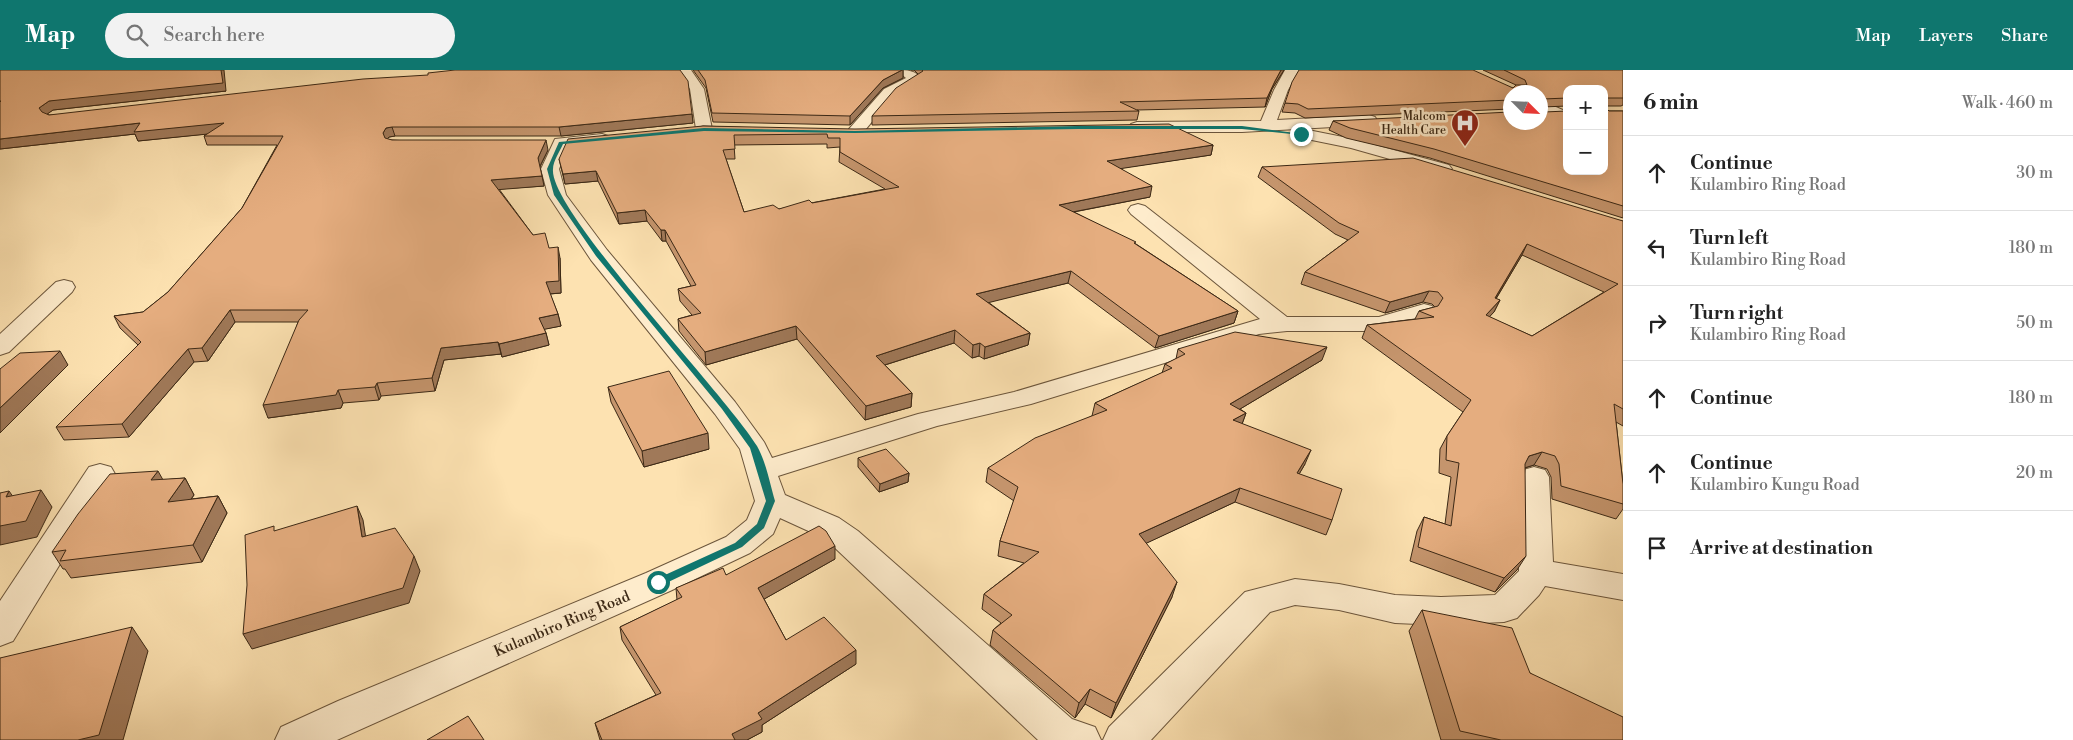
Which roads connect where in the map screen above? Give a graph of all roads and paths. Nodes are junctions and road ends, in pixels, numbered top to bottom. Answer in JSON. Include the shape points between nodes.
{"nodes":[{"id":1,"x":684,"y":70,"type":"edge"},
{"id":2,"x":903,"y":70,"type":"edge"},
{"id":3,"x":1292,"y":70,"type":"edge"},
{"id":4,"x":1548,"y":107,"type":"edge"},
{"id":5,"x":1548,"y":114,"type":"edge"},
{"id":6,"x":1563,"y":114,"type":"edge"},
{"id":7,"x":1563,"y":114,"type":"edge"},
{"id":8,"x":1385,"y":120,"type":"edge"},
{"id":9,"x":1267,"y":125,"type":"junction"},
{"id":10,"x":1117,"y":127,"type":"edge"},
{"id":11,"x":1242,"y":127,"type":"junction"},
{"id":12,"x":676,"y":132,"type":"edge"},
{"id":13,"x":836,"y":132,"type":"edge"},
{"id":14,"x":855,"y":132,"type":"junction"},
{"id":15,"x":875,"y":132,"type":"edge"},
{"id":16,"x":628,"y":136,"type":"edge"},
{"id":17,"x":1462,"y":175,"type":"edge"},
{"id":18,"x":1138,"y":210,"type":"dead end"},
{"id":19,"x":64,"y":287,"type":"dead end"},
{"id":20,"x":1424,"y":311,"type":"edge"},
{"id":21,"x":1280,"y":323,"type":"junction"},
{"id":22,"x":0,"y":347,"type":"edge"},
{"id":23,"x":100,"y":474,"type":"dead end"},
{"id":24,"x":1534,"y":477,"type":"dead end"},
{"id":25,"x":766,"y":486,"type":"junction"},
{"id":26,"x":1536,"y":572,"type":"junction"},
{"id":27,"x":1623,"y":587,"type":"edge"},
{"id":28,"x":0,"y":631,"type":"edge"},
{"id":29,"x":296,"y":740,"type":"edge"},
{"id":30,"x":1080,"y":740,"type":"edge"},
{"id":31,"x":1124,"y":740,"type":"edge"}],
"edges":[{"from":1,"to":12,"type":"street","via":[[697,89],[714,129]]},
{"from":2,"to":14,"type":"street","via":[[914,79],[889,92]]},
{"from":3,"to":9,"type":"street"},
{"from":4,"to":6,"type":"street"},
{"from":5,"to":7,"type":"street"},
{"from":8,"to":9,"type":"street"},
{"from":9,"to":11,"type":"street"},
{"from":10,"to":11,"type":"street"},
{"from":11,"to":17,"type":"street","via":[[1354,144]]},
{"from":13,"to":14,"type":"street"},
{"from":14,"to":15,"type":"street"},
{"from":16,"to":25,"type":"street","via":[[552,143],[550,169],[557,195],[599,255],[754,448]]},
{"from":18,"to":21,"type":"street"},
{"from":19,"to":22,"type":"street"},
{"from":20,"to":21,"type":"street","via":[[1382,324]]},
{"from":21,"to":25,"type":"street","via":[[1256,327],[1022,398],[928,420]]},
{"from":23,"to":28,"type":"street"},
{"from":24,"to":26,"type":"street"},
{"from":25,"to":29,"type":"street","name":"Kulambiro Ring Road","via":[[761,526],[738,545]]},
{"from":25,"to":30,"type":"street","via":[[846,539],[1058,732]]},
{"from":26,"to":27,"type":"street"},
{"from":26,"to":31,"type":"street","via":[[1527,586],[1504,608],[1395,609],[1295,592],[1258,602]]}]}
